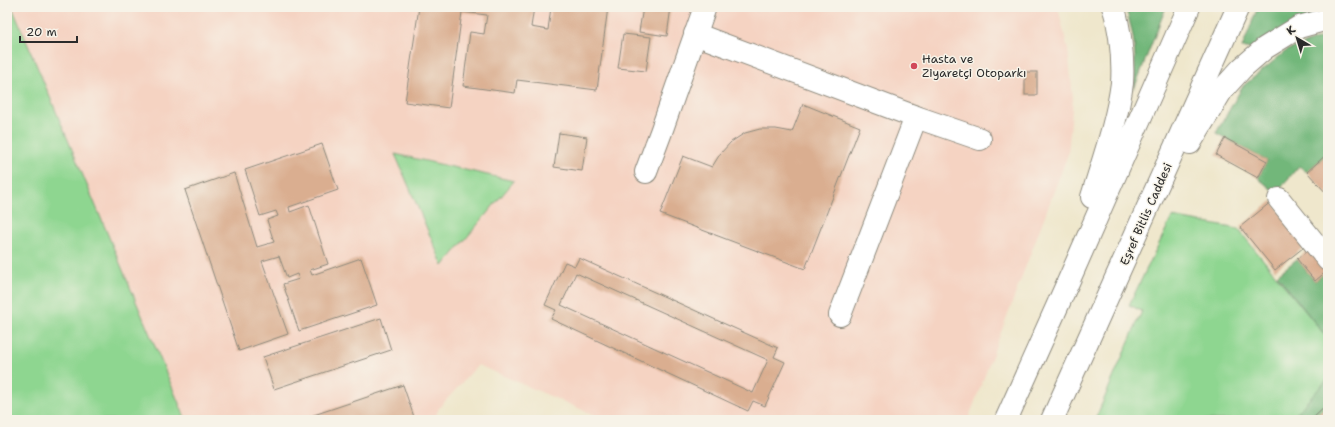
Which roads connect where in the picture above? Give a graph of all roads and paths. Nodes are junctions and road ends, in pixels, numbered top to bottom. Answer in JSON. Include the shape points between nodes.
{"nodes":[{"id":1,"x":1113,"y":7,"type":"edge"},
{"id":2,"x":1189,"y":7,"type":"edge"},
{"id":3,"x":1238,"y":7,"type":"edge"},
{"id":4,"x":700,"y":16,"type":"edge"},
{"id":5,"x":1328,"y":19,"type":"edge"},
{"id":6,"x":916,"y":117,"type":"junction"},
{"id":7,"x":980,"y":139,"type":"dead end"},
{"id":8,"x":646,"y":172,"type":"dead end"},
{"id":9,"x":1279,"y":199,"type":"dead end"},
{"id":10,"x":1145,"y":215,"type":"junction"},
{"id":11,"x":1328,"y":260,"type":"edge"},
{"id":12,"x":1069,"y":280,"type":"junction"},
{"id":13,"x":840,"y":315,"type":"dead end"},
{"id":14,"x":1006,"y":420,"type":"edge"},
{"id":15,"x":1052,"y":420,"type":"edge"}],
"edges":[{"from":1,"to":12,"type":"main road","via":[[1121,43],[1122,84],[1110,138]]},
{"from":2,"to":12,"type":"main road"},
{"from":3,"to":10,"type":"main road","name":"Eşref Bitlis Caddesi"},
{"from":4,"to":6,"type":"main road"},
{"from":4,"to":8,"type":"main road"},
{"from":5,"to":10,"type":"main road","via":[[1299,27],[1265,48],[1242,68],[1222,90]]},
{"from":6,"to":7,"type":"main road"},
{"from":6,"to":13,"type":"main road"},
{"from":9,"to":11,"type":"main road"},
{"from":10,"to":15,"type":"main road","name":"Eşref Bitlis Caddesi"},
{"from":12,"to":14,"type":"main road"}]}
